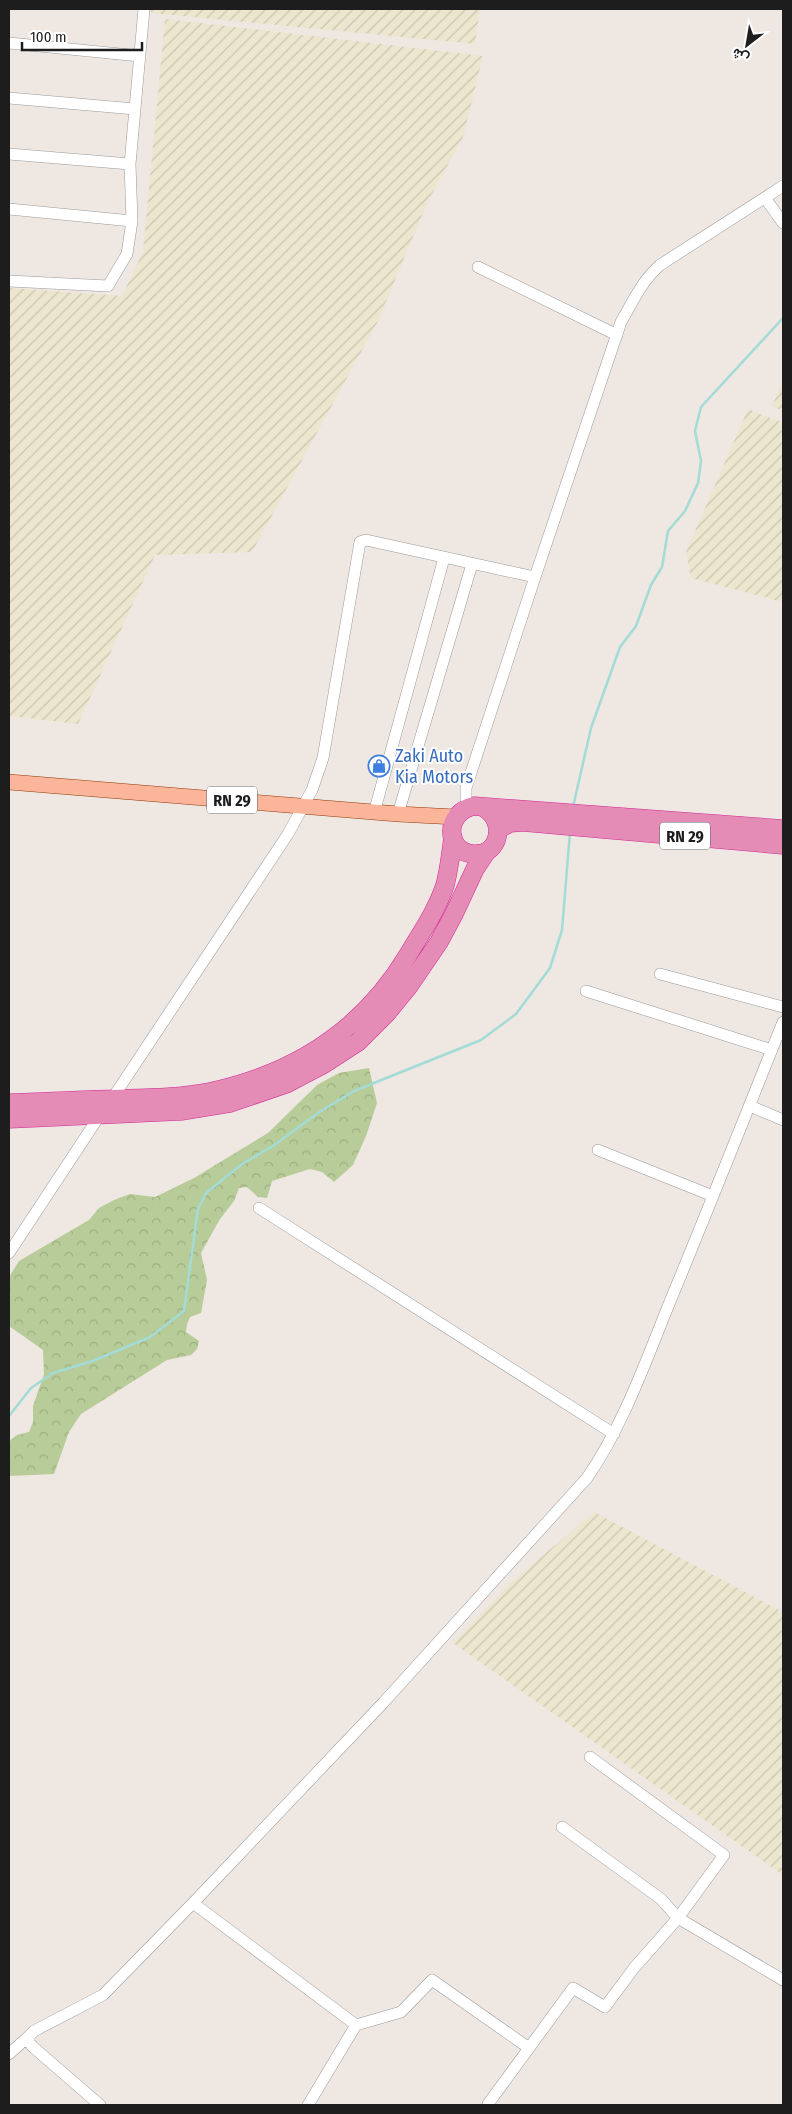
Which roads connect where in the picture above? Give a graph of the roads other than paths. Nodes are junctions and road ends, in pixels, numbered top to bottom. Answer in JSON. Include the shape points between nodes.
{"nodes":[{"id":1,"x":144,"y":9,"type":"edge"},
{"id":2,"x":9,"y":43,"type":"edge"},
{"id":3,"x":140,"y":56,"type":"junction"},
{"id":4,"x":9,"y":98,"type":"edge"},
{"id":5,"x":135,"y":109,"type":"junction"},
{"id":6,"x":9,"y":154,"type":"edge"},
{"id":7,"x":130,"y":164,"type":"junction"},
{"id":8,"x":783,"y":186,"type":"edge"},
{"id":9,"x":765,"y":198,"type":"junction"},
{"id":10,"x":9,"y":209,"type":"edge"},
{"id":11,"x":132,"y":221,"type":"junction"},
{"id":12,"x":783,"y":223,"type":"edge"},
{"id":13,"x":478,"y":267,"type":"dead end"},
{"id":14,"x":9,"y":281,"type":"edge"},
{"id":15,"x":617,"y":335,"type":"junction"},
{"id":16,"x":444,"y":558,"type":"junction"},
{"id":17,"x":472,"y":564,"type":"junction"},
{"id":18,"x":535,"y":577,"type":"junction"},
{"id":19,"x":9,"y":782,"type":"edge"},
{"id":20,"x":305,"y":806,"type":"junction"},
{"id":21,"x":470,"y":811,"type":"junction"},
{"id":22,"x":374,"y":812,"type":"junction"},
{"id":23,"x":398,"y":814,"type":"junction"},
{"id":24,"x":560,"y":819,"type":"junction"},
{"id":25,"x":586,"y":821,"type":"junction"},
{"id":26,"x":499,"y":829,"type":"junction"},
{"id":27,"x":783,"y":829,"type":"edge"},
{"id":28,"x":452,"y":837,"type":"junction"},
{"id":29,"x":783,"y":845,"type":"edge"},
{"id":30,"x":487,"y":851,"type":"junction"},
{"id":31,"x":660,"y":974,"type":"dead end"},
{"id":32,"x":586,"y":991,"type":"dead end"},
{"id":33,"x":783,"y":1007,"type":"edge"},
{"id":34,"x":783,"y":1022,"type":"edge"},
{"id":35,"x":772,"y":1050,"type":"junction"},
{"id":36,"x":112,"y":1099,"type":"junction"},
{"id":37,"x":9,"y":1103,"type":"edge"},
{"id":38,"x":750,"y":1106,"type":"junction"},
{"id":39,"x":100,"y":1116,"type":"junction"},
{"id":40,"x":9,"y":1120,"type":"edge"},
{"id":41,"x":783,"y":1120,"type":"edge"},
{"id":42,"x":598,"y":1150,"type":"dead end"},
{"id":43,"x":713,"y":1196,"type":"junction"},
{"id":44,"x":259,"y":1208,"type":"dead end"},
{"id":45,"x":9,"y":1253,"type":"edge"},
{"id":46,"x":614,"y":1434,"type":"junction"},
{"id":47,"x":590,"y":1757,"type":"dead end"},
{"id":48,"x":562,"y":1827,"type":"dead end"},
{"id":49,"x":193,"y":1904,"type":"junction"},
{"id":50,"x":678,"y":1918,"type":"junction"},
{"id":51,"x":783,"y":1980,"type":"edge"},
{"id":52,"x":356,"y":2025,"type":"junction"},
{"id":53,"x":29,"y":2036,"type":"junction"},
{"id":54,"x":529,"y":2048,"type":"junction"},
{"id":55,"x":9,"y":2054,"type":"edge"},
{"id":56,"x":488,"y":2104,"type":"dead end"},
{"id":57,"x":100,"y":2105,"type":"edge"},
{"id":58,"x":308,"y":2105,"type":"edge"}],
"edges":[{"from":1,"to":3,"type":"street"},
{"from":2,"to":3,"type":"street"},
{"from":3,"to":5,"type":"street"},
{"from":4,"to":5,"type":"street"},
{"from":5,"to":7,"type":"street"},
{"from":6,"to":7,"type":"street"},
{"from":7,"to":11,"type":"street"},
{"from":8,"to":9,"type":"street"},
{"from":9,"to":12,"type":"street"},
{"from":9,"to":15,"type":"street","via":[[648,275]]},
{"from":10,"to":11,"type":"street"},
{"from":11,"to":14,"type":"street","via":[[127,254],[108,286]]},
{"from":13,"to":15,"type":"street"},
{"from":15,"to":18,"type":"street"},
{"from":16,"to":17,"type":"street"},
{"from":16,"to":20,"type":"street","via":[[366,540],[358,545],[323,758]]},
{"from":16,"to":22,"type":"street"},
{"from":17,"to":18,"type":"street"},
{"from":17,"to":23,"type":"street"},
{"from":18,"to":21,"type":"street","via":[[466,788]]},
{"from":19,"to":20,"type":"main road","number":"RN 29"},
{"from":20,"to":22,"type":"main road","number":"RN 29"},
{"from":20,"to":36,"type":"street"},
{"from":21,"to":23,"type":"main road","number":"RN 29"},
{"from":21,"to":24,"type":"highway"},
{"from":21,"to":26,"type":"highway","via":[[493,814]]},
{"from":21,"to":28,"type":"highway","via":[[452,826]]},
{"from":22,"to":23,"type":"main road","number":"RN 29"},
{"from":24,"to":25,"type":"highway","number":"RN 29"},
{"from":24,"to":26,"type":"highway","number":"RN 29","via":[[517,822]]},
{"from":25,"to":27,"type":"highway"},
{"from":25,"to":29,"type":"highway","number":"RN 29"},
{"from":26,"to":30,"type":"highway","via":[[495,844]]},
{"from":28,"to":30,"type":"highway","via":[[466,852],[477,854]]},
{"from":28,"to":36,"type":"highway","via":[[445,884],[420,935],[377,1001],[335,1037],[283,1068],[246,1082],[208,1092]]},
{"from":30,"to":39,"type":"highway","via":[[420,972],[387,1013],[342,1054],[286,1084],[230,1103],[181,1111]]},
{"from":31,"to":33,"type":"street"},
{"from":32,"to":35,"type":"street"},
{"from":34,"to":35,"type":"street"},
{"from":35,"to":38,"type":"street"},
{"from":36,"to":37,"type":"highway"},
{"from":38,"to":41,"type":"street"},
{"from":38,"to":43,"type":"street"},
{"from":39,"to":40,"type":"highway"},
{"from":39,"to":45,"type":"street"},
{"from":42,"to":43,"type":"street"},
{"from":43,"to":46,"type":"street"},
{"from":44,"to":46,"type":"street"},
{"from":46,"to":49,"type":"street","via":[[602,1457],[570,1499]]},
{"from":47,"to":50,"type":"street","via":[[724,1855]]},
{"from":48,"to":50,"type":"street","via":[[661,1899]]},
{"from":49,"to":52,"type":"street"},
{"from":49,"to":53,"type":"street","via":[[103,1995]]},
{"from":50,"to":51,"type":"street"},
{"from":50,"to":54,"type":"street","via":[[605,2007],[573,1988]]},
{"from":52,"to":54,"type":"street","via":[[401,2012],[432,1980]]},
{"from":52,"to":58,"type":"street"},
{"from":53,"to":55,"type":"street"},
{"from":53,"to":57,"type":"street","via":[[33,2047]]},
{"from":54,"to":56,"type":"street"}]}
